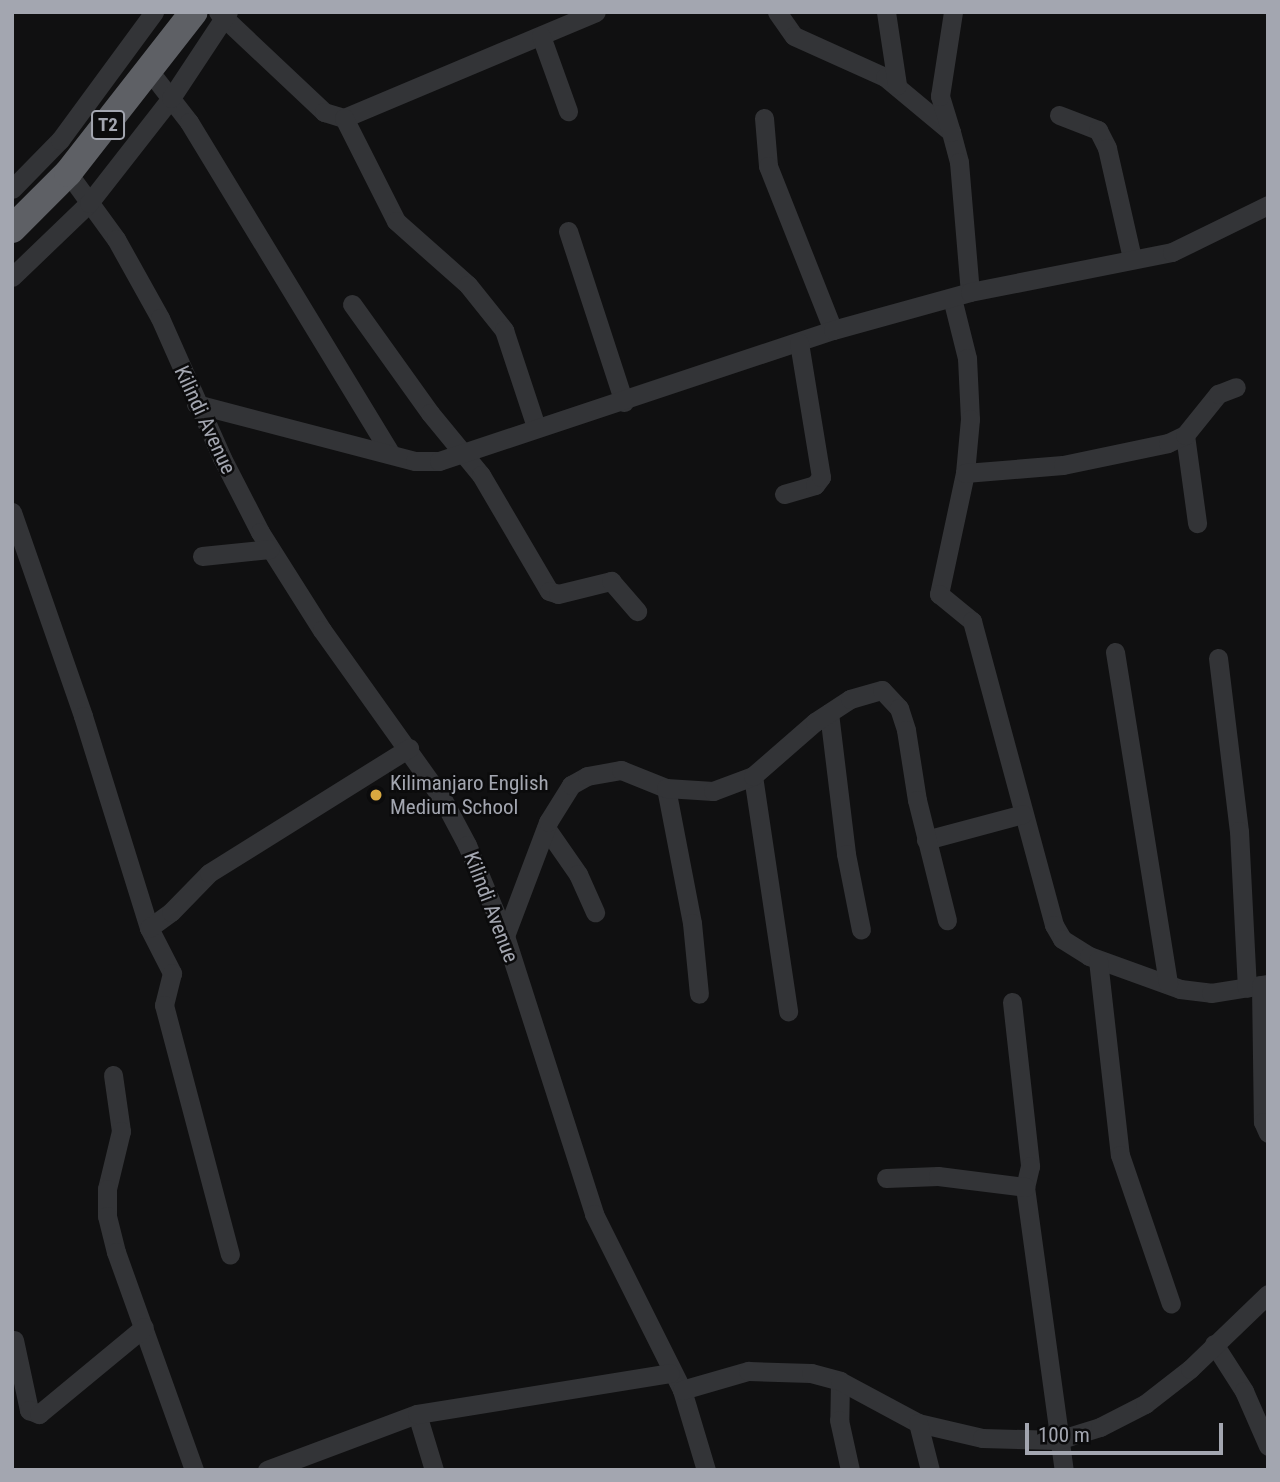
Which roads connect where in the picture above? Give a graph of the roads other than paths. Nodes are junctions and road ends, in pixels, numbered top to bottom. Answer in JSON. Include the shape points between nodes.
{"nodes":[{"id":1,"x":154,"y":12,"type":"edge"},
{"id":2,"x":194,"y":12,"type":"edge"},
{"id":3,"x":596,"y":12,"type":"edge"},
{"id":4,"x":778,"y":12,"type":"edge"},
{"id":5,"x":886,"y":12,"type":"edge"},
{"id":6,"x":953,"y":12,"type":"edge"},
{"id":7,"x":224,"y":14,"type":"edge"},
{"id":8,"x":541,"y":36,"type":"junction"},
{"id":9,"x":151,"y":73,"type":"junction"},
{"id":10,"x":897,"y":85,"type":"junction"},
{"id":11,"x":171,"y":98,"type":"junction"},
{"id":12,"x":568,"y":111,"type":"dead end"},
{"id":13,"x":1059,"y":115,"type":"dead end"},
{"id":14,"x":344,"y":118,"type":"junction"},
{"id":15,"x":764,"y":118,"type":"dead end"},
{"id":16,"x":951,"y":132,"type":"junction"},
{"id":17,"x":68,"y":173,"type":"junction"},
{"id":18,"x":12,"y":189,"type":"edge"},
{"id":19,"x":89,"y":203,"type":"junction"},
{"id":20,"x":1268,"y":205,"type":"edge"},
{"id":21,"x":12,"y":229,"type":"edge"},
{"id":22,"x":568,"y":231,"type":"dead end"},
{"id":23,"x":1132,"y":258,"type":"junction"},
{"id":24,"x":12,"y":277,"type":"edge"},
{"id":25,"x":961,"y":295,"type":"junction"},
{"id":26,"x":352,"y":304,"type":"dead end"},
{"id":27,"x":832,"y":330,"type":"junction"},
{"id":28,"x":799,"y":343,"type":"junction"},
{"id":29,"x":1236,"y":387,"type":"dead end"},
{"id":30,"x":624,"y":402,"type":"junction"},
{"id":31,"x":196,"y":404,"type":"junction"},
{"id":32,"x":536,"y":427,"type":"junction"},
{"id":33,"x":1185,"y":435,"type":"junction"},
{"id":34,"x":390,"y":453,"type":"junction"},
{"id":35,"x":461,"y":453,"type":"junction"},
{"id":36,"x":965,"y":472,"type":"junction"},
{"id":37,"x":784,"y":494,"type":"dead end"},
{"id":38,"x":12,"y":512,"type":"edge"},
{"id":39,"x":1197,"y":523,"type":"dead end"},
{"id":40,"x":270,"y":549,"type":"junction"},
{"id":41,"x":202,"y":556,"type":"dead end"},
{"id":42,"x":637,"y":611,"type":"dead end"},
{"id":43,"x":1115,"y":652,"type":"dead end"},
{"id":44,"x":1217,"y":658,"type":"dead end"},
{"id":45,"x":829,"y":713,"type":"junction"},
{"id":46,"x":409,"y":748,"type":"junction"},
{"id":47,"x":752,"y":776,"type":"junction"},
{"id":48,"x":666,"y":788,"type":"junction"},
{"id":49,"x":1023,"y":814,"type":"junction"},
{"id":50,"x":546,"y":828,"type":"junction"},
{"id":51,"x":926,"y":839,"type":"junction"},
{"id":52,"x":595,"y":912,"type":"dead end"},
{"id":53,"x":947,"y":920,"type":"dead end"},
{"id":54,"x":149,"y":928,"type":"junction"},
{"id":55,"x":861,"y":930,"type":"dead end"},
{"id":56,"x":505,"y":936,"type":"junction"},
{"id":57,"x":1098,"y":960,"type":"junction"},
{"id":58,"x":1168,"y":984,"type":"junction"},
{"id":59,"x":1258,"y":986,"type":"edge"},
{"id":60,"x":699,"y":994,"type":"dead end"},
{"id":61,"x":1012,"y":1002,"type":"dead end"},
{"id":62,"x":788,"y":1011,"type":"dead end"},
{"id":63,"x":113,"y":1075,"type":"dead end"},
{"id":64,"x":1268,"y":1133,"type":"edge"},
{"id":65,"x":887,"y":1178,"type":"dead end"},
{"id":66,"x":1025,"y":1187,"type":"junction"},
{"id":67,"x":230,"y":1254,"type":"dead end"},
{"id":68,"x":1268,"y":1294,"type":"edge"},
{"id":69,"x":1171,"y":1304,"type":"dead end"},
{"id":70,"x":144,"y":1327,"type":"junction"},
{"id":71,"x":14,"y":1340,"type":"dead end"},
{"id":72,"x":1214,"y":1345,"type":"junction"},
{"id":73,"x":670,"y":1373,"type":"junction"},
{"id":74,"x":840,"y":1381,"type":"junction"},
{"id":75,"x":682,"y":1390,"type":"junction"},
{"id":76,"x":417,"y":1414,"type":"junction"},
{"id":77,"x":918,"y":1423,"type":"junction"},
{"id":78,"x":1058,"y":1440,"type":"junction"},
{"id":79,"x":1268,"y":1446,"type":"edge"},
{"id":80,"x":194,"y":1470,"type":"edge"},
{"id":81,"x":267,"y":1470,"type":"edge"},
{"id":82,"x":434,"y":1470,"type":"edge"},
{"id":83,"x":706,"y":1470,"type":"edge"},
{"id":84,"x":850,"y":1470,"type":"edge"},
{"id":85,"x":930,"y":1470,"type":"edge"},
{"id":86,"x":1064,"y":1470,"type":"edge"}],
"edges":[{"from":1,"to":18,"type":"street","via":[[68,130]]},
{"from":2,"to":9,"type":"highway","number":"T2"},
{"from":3,"to":8,"type":"street"},
{"from":4,"to":10,"type":"street","via":[[794,36]]},
{"from":5,"to":10,"type":"street"},
{"from":6,"to":16,"type":"street","via":[[940,96]]},
{"from":7,"to":11,"type":"street"},
{"from":7,"to":14,"type":"street","via":[[324,112]]},
{"from":8,"to":12,"type":"street"},
{"from":8,"to":14,"type":"street"},
{"from":9,"to":11,"type":"street"},
{"from":9,"to":17,"type":"highway","number":"T2"},
{"from":10,"to":16,"type":"street"},
{"from":11,"to":19,"type":"street"},
{"from":11,"to":34,"type":"street"},
{"from":13,"to":23,"type":"street","via":[[1098,130],[1107,148]]},
{"from":14,"to":32,"type":"street","via":[[396,221],[468,285],[504,330]]},
{"from":15,"to":27,"type":"street","via":[[768,166]]},
{"from":16,"to":25,"type":"street","via":[[958,162]]},
{"from":17,"to":19,"type":"street","name":"Kilindi Avenue"},
{"from":17,"to":21,"type":"highway","number":"T2"},
{"from":19,"to":24,"type":"street"},
{"from":19,"to":31,"type":"street","name":"Kilindi Avenue","via":[[160,318]]},
{"from":20,"to":23,"type":"street","via":[[1172,252]]},
{"from":22,"to":30,"type":"street"},
{"from":23,"to":25,"type":"street"},
{"from":25,"to":27,"type":"street"},
{"from":25,"to":36,"type":"street","via":[[971,380]]},
{"from":26,"to":35,"type":"street"},
{"from":27,"to":28,"type":"street"},
{"from":28,"to":30,"type":"street"},
{"from":28,"to":37,"type":"street","via":[[821,477],[815,485]]},
{"from":29,"to":33,"type":"street","via":[[1218,394]]},
{"from":30,"to":32,"type":"street"},
{"from":31,"to":34,"type":"street"},
{"from":31,"to":40,"type":"street","name":"Kilindi Avenue"},
{"from":32,"to":35,"type":"street"},
{"from":33,"to":36,"type":"street","via":[[1168,443],[1063,465]]},
{"from":33,"to":39,"type":"street"},
{"from":34,"to":35,"type":"street","via":[[415,461],[439,461]]},
{"from":35,"to":42,"type":"street","via":[[481,475],[549,591],[558,594],[611,581]]},
{"from":36,"to":49,"type":"street","via":[[939,594],[972,621]]},
{"from":38,"to":54,"type":"street","via":[[83,716]]},
{"from":40,"to":41,"type":"street"},
{"from":40,"to":46,"type":"street","name":"Kilindi Avenue","via":[[322,630]]},
{"from":43,"to":58,"type":"street"},
{"from":44,"to":59,"type":"street"},
{"from":45,"to":47,"type":"street"},
{"from":45,"to":51,"type":"street","via":[[868,691],[882,690],[891,696],[906,730]]},
{"from":45,"to":55,"type":"street","via":[[846,854]]},
{"from":46,"to":54,"type":"street","via":[[209,873]]},
{"from":46,"to":56,"type":"street","name":"Kilindi Avenue","via":[[467,845]]},
{"from":47,"to":48,"type":"street","via":[[713,791]]},
{"from":47,"to":62,"type":"street"},
{"from":48,"to":50,"type":"street","via":[[621,770],[587,776],[560,798]]},
{"from":48,"to":60,"type":"street","via":[[692,923]]},
{"from":49,"to":51,"type":"street"},
{"from":49,"to":57,"type":"street","via":[[1054,925],[1062,939]]},
{"from":50,"to":52,"type":"street","via":[[578,874]]},
{"from":50,"to":56,"type":"street"},
{"from":51,"to":53,"type":"street"},
{"from":54,"to":67,"type":"street","via":[[172,973],[164,1005]]},
{"from":56,"to":73,"type":"street","name":"Kilindi Avenue","via":[[594,1214]]},
{"from":57,"to":58,"type":"street"},
{"from":57,"to":69,"type":"street","via":[[1120,1155]]},
{"from":58,"to":59,"type":"street","via":[[1190,992]]},
{"from":59,"to":64,"type":"street"},
{"from":61,"to":66,"type":"street","via":[[1030,1166]]},
{"from":63,"to":70,"type":"street","via":[[121,1131],[107,1189],[107,1216]]},
{"from":65,"to":66,"type":"street","via":[[938,1176]]},
{"from":66,"to":78,"type":"street"},
{"from":68,"to":72,"type":"street"},
{"from":70,"to":71,"type":"street","via":[[39,1415],[29,1410]]},
{"from":70,"to":80,"type":"street"},
{"from":72,"to":78,"type":"street","via":[[1145,1404],[1100,1427]]},
{"from":72,"to":79,"type":"street","via":[[1244,1391]]},
{"from":73,"to":75,"type":"street","name":"Kilindi Avenue"},
{"from":73,"to":76,"type":"street"},
{"from":74,"to":75,"type":"street","via":[[783,1369],[748,1371]]},
{"from":74,"to":77,"type":"street"},
{"from":74,"to":84,"type":"street","via":[[839,1420]]},
{"from":75,"to":83,"type":"street","name":"Kilindi Avenue"},
{"from":76,"to":81,"type":"street"},
{"from":76,"to":82,"type":"street"},
{"from":77,"to":78,"type":"street","via":[[982,1438]]},
{"from":77,"to":85,"type":"street"},
{"from":78,"to":86,"type":"street"}]}
